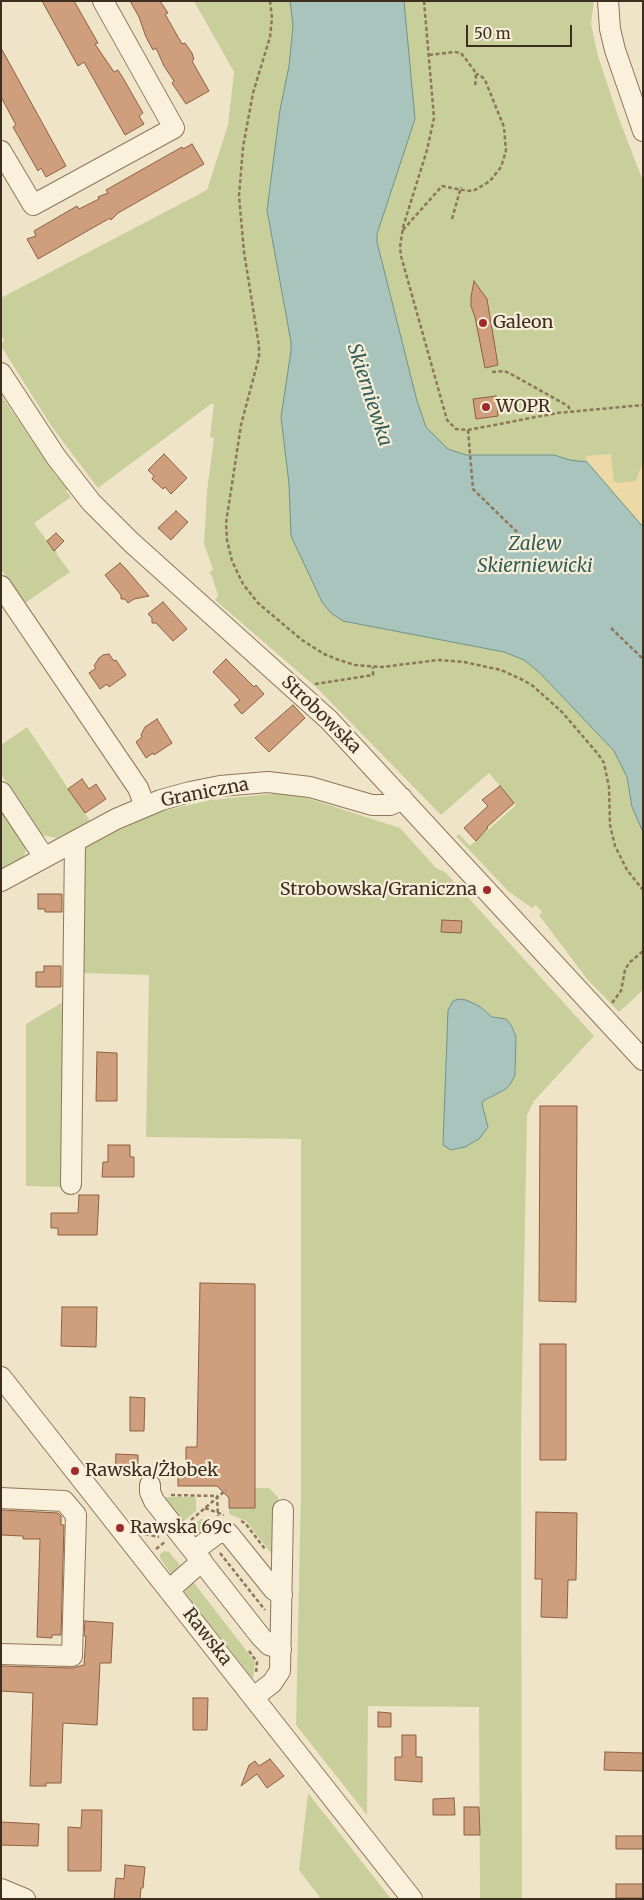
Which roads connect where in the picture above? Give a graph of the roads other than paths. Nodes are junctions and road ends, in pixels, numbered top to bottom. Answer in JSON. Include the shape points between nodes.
{"nodes":[{"id":1,"x":103,"y":1,"type":"edge"},
{"id":2,"x":608,"y":1,"type":"edge"},
{"id":3,"x":643,"y":130,"type":"edge"},
{"id":4,"x":1,"y":151,"type":"edge"},
{"id":5,"x":1,"y":373,"type":"edge"},
{"id":6,"x":1,"y":586,"type":"edge"},
{"id":7,"x":1,"y":792,"type":"edge"},
{"id":8,"x":402,"y":798,"type":"junction"},
{"id":9,"x":145,"y":806,"type":"junction"},
{"id":10,"x":75,"y":841,"type":"junction"},
{"id":11,"x":44,"y":858,"type":"junction"},
{"id":12,"x":1,"y":881,"type":"edge"},
{"id":13,"x":643,"y":1060,"type":"edge"},
{"id":14,"x":72,"y":1184,"type":"dead end"},
{"id":15,"x":1,"y":1377,"type":"edge"},
{"id":16,"x":151,"y":1491,"type":"road end"},
{"id":17,"x":1,"y":1498,"type":"edge"},
{"id":18,"x":283,"y":1510,"type":"dead end"},
{"id":19,"x":198,"y":1556,"type":"junction"},
{"id":20,"x":169,"y":1590,"type":"junction"},
{"id":21,"x":282,"y":1595,"type":"junction"},
{"id":22,"x":281,"y":1649,"type":"junction"},
{"id":23,"x":1,"y":1654,"type":"edge"},
{"id":24,"x":255,"y":1689,"type":"junction"},
{"id":25,"x":412,"y":1899,"type":"edge"}],
"edges":[{"from":1,"to":4,"type":"street","via":[[174,128],[33,205]]},
{"from":2,"to":3,"type":"street","via":[[615,50]]},
{"from":5,"to":8,"type":"street","name":"Strobowska","via":[[56,457],[98,509],[130,542],[347,738]]},
{"from":6,"to":9,"type":"street","via":[[138,788]]},
{"from":7,"to":11,"type":"street"},
{"from":8,"to":9,"type":"street","name":"Graniczna","via":[[390,805],[372,805],[310,787],[253,782],[190,792]]},
{"from":8,"to":13,"type":"street","name":"Strobowska"},
{"from":9,"to":10,"type":"street","name":"Graniczna"},
{"from":10,"to":11,"type":"street","name":"Graniczna"},
{"from":10,"to":14,"type":"street"},
{"from":11,"to":12,"type":"street","name":"Graniczna"},
{"from":15,"to":20,"type":"street","name":"Rawska"},
{"from":16,"to":19,"type":"street"},
{"from":17,"to":23,"type":"street","via":[[64,1501],[76,1515],[72,1656]]},
{"from":18,"to":21,"type":"street"},
{"from":19,"to":20,"type":"street"},
{"from":19,"to":21,"type":"street","via":[[218,1533],[228,1533],[274,1590]]},
{"from":19,"to":22,"type":"street","via":[[265,1641]]},
{"from":20,"to":24,"type":"street","name":"Rawska"},
{"from":21,"to":22,"type":"street"},
{"from":22,"to":24,"type":"street","via":[[278,1675],[272,1682]]},
{"from":24,"to":25,"type":"street","name":"Rawska"}]}
